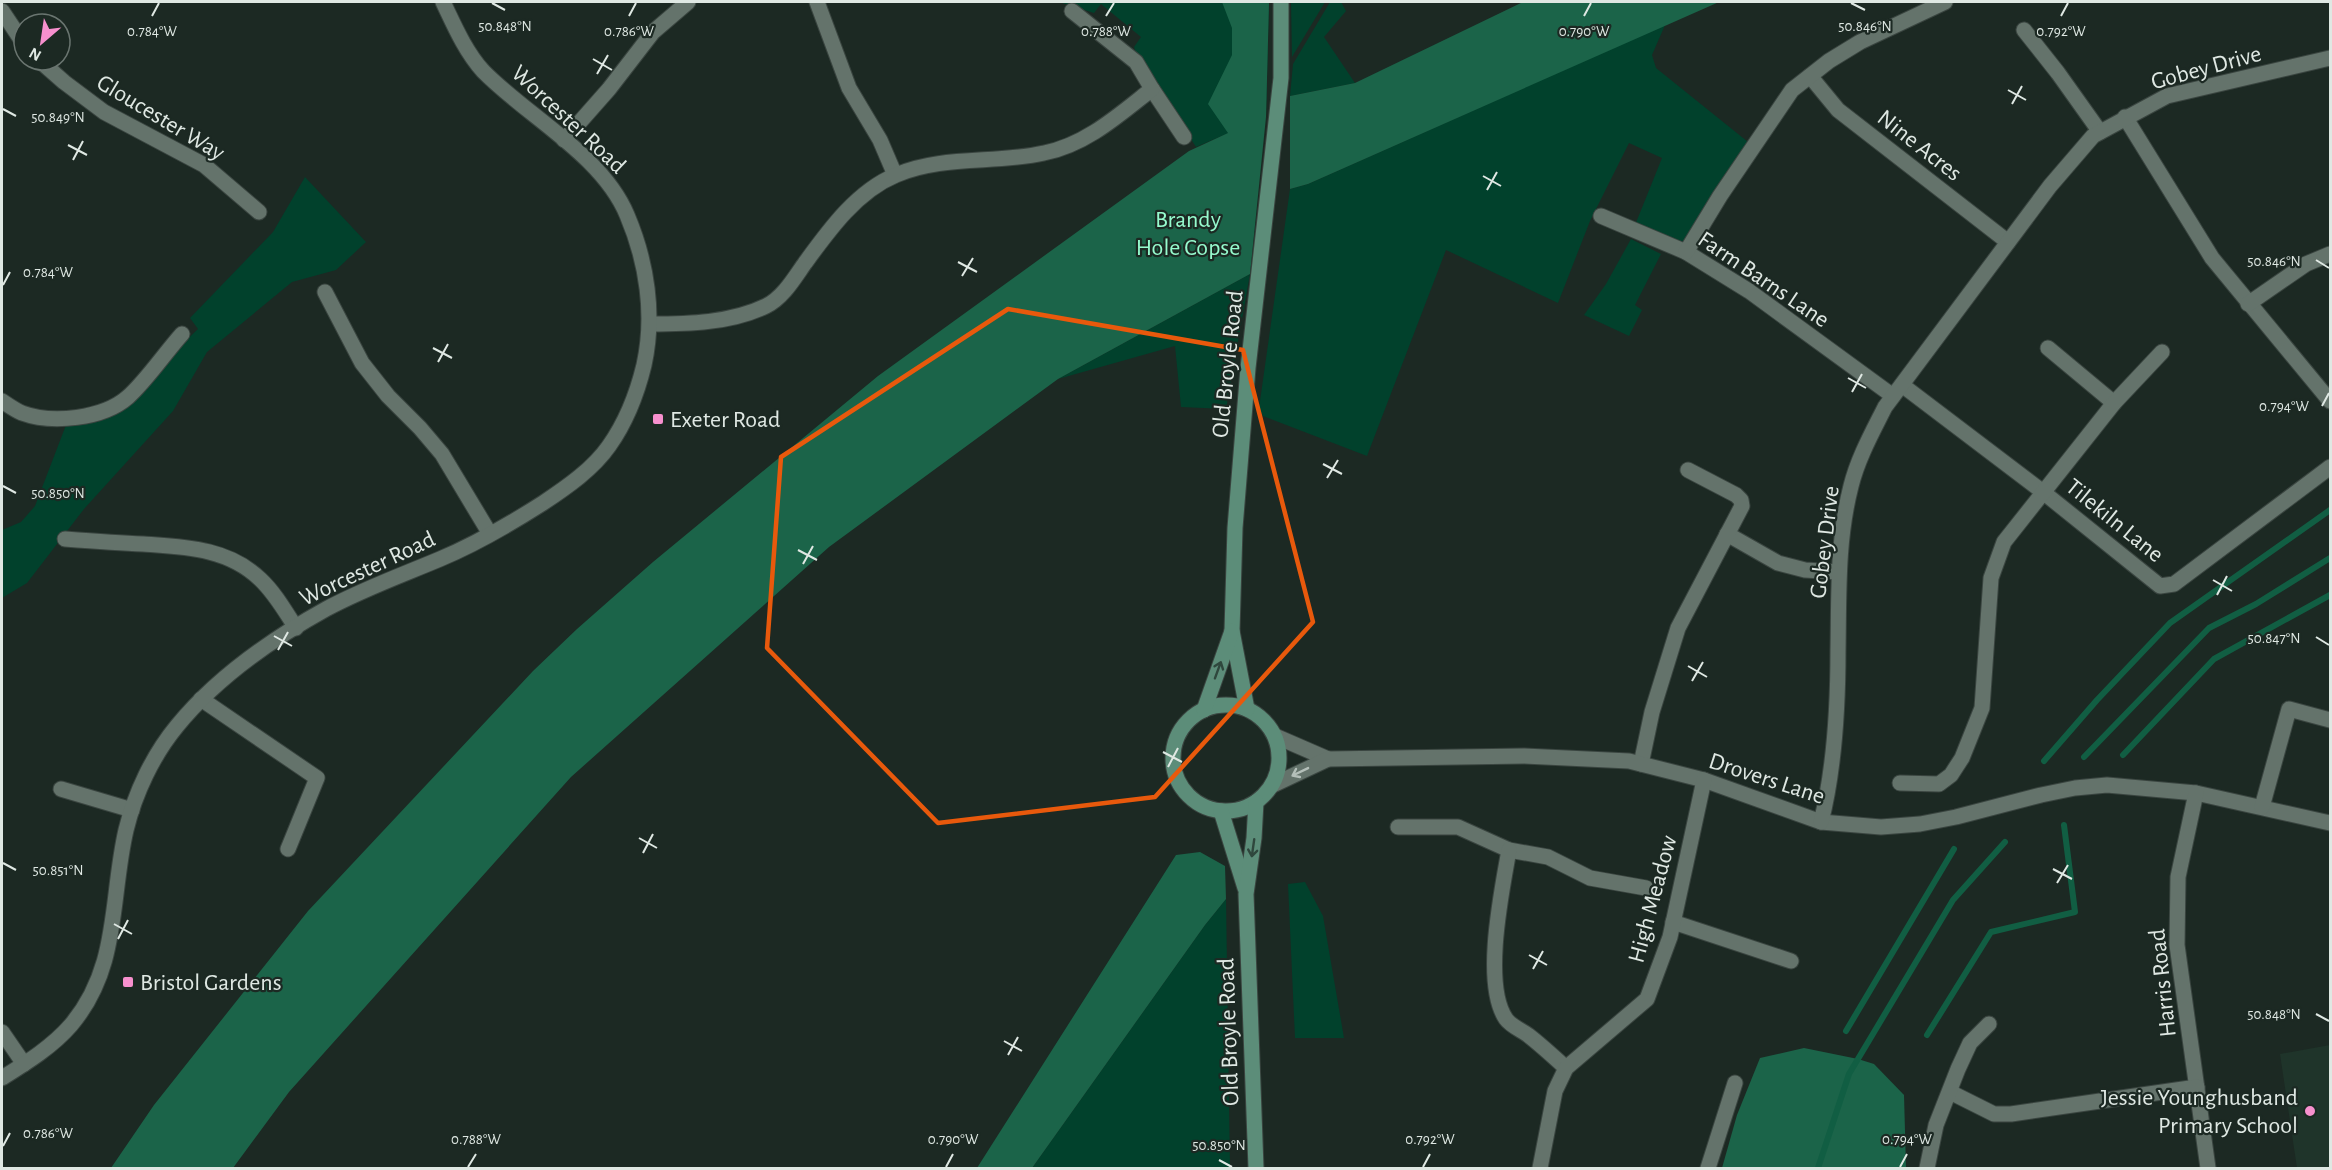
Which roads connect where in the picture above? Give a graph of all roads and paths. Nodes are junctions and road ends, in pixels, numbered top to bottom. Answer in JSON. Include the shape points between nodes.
{"nodes":[{"id":1,"x":443,"y":2,"type":"edge"},
{"id":2,"x":688,"y":2,"type":"edge"},
{"id":3,"x":817,"y":2,"type":"edge"},
{"id":4,"x":1281,"y":2,"type":"edge"},
{"id":5,"x":1945,"y":2,"type":"edge"},
{"id":6,"x":2,"y":11,"type":"edge"},
{"id":7,"x":1072,"y":11,"type":"dead end"},
{"id":8,"x":12,"y":26,"type":"edge"},
{"id":9,"x":2024,"y":30,"type":"dead end"},
{"id":10,"x":2331,"y":58,"type":"edge"},
{"id":11,"x":53,"y":72,"type":"edge"},
{"id":12,"x":1810,"y":76,"type":"junction"},
{"id":13,"x":1152,"y":88,"type":"junction"},
{"id":14,"x":2125,"y":117,"type":"junction"},
{"id":15,"x":2100,"y":132,"type":"junction"},
{"id":16,"x":1184,"y":137,"type":"dead end"},
{"id":17,"x":564,"y":140,"type":"junction"},
{"id":18,"x":895,"y":175,"type":"junction"},
{"id":19,"x":258,"y":212,"type":"dead end"},
{"id":20,"x":1601,"y":216,"type":"dead end"},
{"id":21,"x":2008,"y":242,"type":"junction"},
{"id":22,"x":1686,"y":252,"type":"junction"},
{"id":23,"x":2331,"y":254,"type":"edge"},
{"id":24,"x":325,"y":292,"type":"dead end"},
{"id":25,"x":2248,"y":304,"type":"junction"},
{"id":26,"x":650,"y":324,"type":"junction"},
{"id":27,"x":182,"y":334,"type":"dead end"},
{"id":28,"x":2048,"y":348,"type":"dead end"},
{"id":29,"x":2162,"y":352,"type":"dead end"},
{"id":30,"x":1898,"y":390,"type":"junction"},
{"id":31,"x":2,"y":401,"type":"edge"},
{"id":32,"x":2331,"y":401,"type":"edge"},
{"id":33,"x":2114,"y":403,"type":"junction"},
{"id":34,"x":2331,"y":467,"type":"edge"},
{"id":35,"x":1688,"y":470,"type":"dead end"},
{"id":36,"x":2043,"y":492,"type":"junction"},
{"id":37,"x":490,"y":534,"type":"junction"},
{"id":38,"x":1727,"y":534,"type":"junction"},
{"id":39,"x":65,"y":539,"type":"dead end"},
{"id":40,"x":1838,"y":572,"type":"junction"},
{"id":41,"x":296,"y":627,"type":"junction"},
{"id":42,"x":1232,"y":631,"type":"junction"},
{"id":43,"x":201,"y":699,"type":"junction"},
{"id":44,"x":1247,"y":709,"type":"junction"},
{"id":45,"x":1204,"y":710,"type":"junction"},
{"id":46,"x":2331,"y":720,"type":"edge"},
{"id":47,"x":1275,"y":736,"type":"junction"},
{"id":48,"x":1328,"y":759,"type":"junction"},
{"id":49,"x":1641,"y":764,"type":"junction"},
{"id":50,"x":1704,"y":780,"type":"junction"},
{"id":51,"x":1900,"y":783,"type":"dead end"},
{"id":52,"x":1273,"y":785,"type":"junction"},
{"id":53,"x":61,"y":789,"type":"dead end"},
{"id":54,"x":2196,"y":793,"type":"junction"},
{"id":55,"x":1256,"y":802,"type":"junction"},
{"id":56,"x":2262,"y":807,"type":"junction"},
{"id":57,"x":132,"y":810,"type":"junction"},
{"id":58,"x":1221,"y":811,"type":"junction"},
{"id":59,"x":1821,"y":822,"type":"junction"},
{"id":60,"x":2331,"y":823,"type":"edge"},
{"id":61,"x":1398,"y":827,"type":"dead end"},
{"id":62,"x":288,"y":849,"type":"dead end"},
{"id":63,"x":1509,"y":850,"type":"junction"},
{"id":64,"x":1646,"y":888,"type":"dead end"},
{"id":65,"x":1246,"y":894,"type":"junction"},
{"id":66,"x":1673,"y":922,"type":"junction"},
{"id":67,"x":1791,"y":961,"type":"dead end"},
{"id":68,"x":1989,"y":1023,"type":"dead end"},
{"id":69,"x":2,"y":1032,"type":"edge"},
{"id":70,"x":24,"y":1064,"type":"junction"},
{"id":71,"x":1566,"y":1068,"type":"junction"},
{"id":72,"x":2,"y":1078,"type":"edge"},
{"id":73,"x":1735,"y":1083,"type":"dead end"},
{"id":74,"x":2197,"y":1087,"type":"junction"},
{"id":75,"x":1950,"y":1092,"type":"junction"},
{"id":76,"x":1256,"y":1168,"type":"edge"},
{"id":77,"x":1540,"y":1168,"type":"edge"},
{"id":78,"x":1708,"y":1168,"type":"edge"},
{"id":79,"x":1927,"y":1168,"type":"edge"},
{"id":80,"x":2208,"y":1168,"type":"edge"}],
"edges":[{"from":1,"to":17,"type":"street","name":"Worcester Road","via":[[482,69]]},
{"from":2,"to":17,"type":"street","via":[[653,32]]},
{"from":3,"to":18,"type":"street","via":[[849,88],[880,140]]},
{"from":4,"to":42,"type":"main road","name":"Old Broyle Road","via":[[1281,78],[1234,528]]},
{"from":5,"to":12,"type":"street","via":[[1860,42]]},
{"from":6,"to":8,"type":"street"},
{"from":7,"to":13,"type":"street","via":[[1136,62]]},
{"from":9,"to":15,"type":"street"},
{"from":10,"to":14,"type":"street","name":"Gobey Drive","via":[[2167,96]]},
{"from":11,"to":19,"type":"street","name":"Gloucester Way","via":[[104,112],[204,165]]},
{"from":12,"to":21,"type":"street","name":"Nine Acres","via":[[1838,110]]},
{"from":12,"to":22,"type":"street","via":[[1792,90]]},
{"from":13,"to":16,"type":"street"},
{"from":13,"to":18,"type":"street","via":[[1104,126],[1044,153],[936,164]]},
{"from":14,"to":15,"type":"street","name":"Gobey Drive"},
{"from":14,"to":25,"type":"street","via":[[2212,258]]},
{"from":15,"to":21,"type":"street","name":"Gobey Drive","via":[[2050,186]]},
{"from":17,"to":26,"type":"street","name":"Worcester Road","via":[[608,183],[627,215],[647,286]]},
{"from":18,"to":26,"type":"street","via":[[862,196],[768,306],[740,316],[687,324]]},
{"from":20,"to":22,"type":"street","name":"Farm Barns Lane"},
{"from":21,"to":30,"type":"street","name":"Gobey Drive"},
{"from":22,"to":30,"type":"street","name":"Farm Barns Lane"},
{"from":23,"to":25,"type":"street","via":[[2306,264]]},
{"from":24,"to":37,"type":"street","via":[[362,363],[442,454]]},
{"from":25,"to":32,"type":"street"},
{"from":26,"to":37,"type":"street","name":"Worcester Road","via":[[639,389],[608,448],[562,490]]},
{"from":27,"to":31,"type":"street","via":[[127,398],[108,409],[81,417],[44,418]]},
{"from":28,"to":33,"type":"street"},
{"from":29,"to":33,"type":"street"},
{"from":30,"to":36,"type":"street","name":"Tilekiln Lane"},
{"from":30,"to":40,"type":"street","name":"Gobey Drive","via":[[1867,442],[1851,486]]},
{"from":33,"to":36,"type":"street"},
{"from":34,"to":36,"type":"street","name":"Tilekiln Lane","via":[[2174,584],[2160,586]]},
{"from":35,"to":38,"type":"street","via":[[1741,500],[1742,506]]},
{"from":36,"to":51,"type":"street","via":[[2004,542],[1991,578],[1982,708],[1962,758],[1951,775],[1939,784]]},
{"from":37,"to":41,"type":"street","name":"Worcester Road"},
{"from":38,"to":40,"type":"street","via":[[1778,563]]},
{"from":38,"to":49,"type":"street","via":[[1678,628],[1652,712]]},
{"from":39,"to":41,"type":"street","name":"Worcester Road","via":[[197,548],[219,554],[260,578]]},
{"from":40,"to":59,"type":"street","name":"Gobey Drive","via":[[1835,722]]},
{"from":41,"to":43,"type":"street","name":"Worcester Road","via":[[254,654]]},
{"from":42,"to":44,"type":"main road","name":"Old Broyle Road"},
{"from":45,"to":42,"type":"main road","name":"Old Broyle Road","one_way":true},
{"from":43,"to":57,"type":"street","name":"Worcester Road","via":[[162,748]]},
{"from":43,"to":62,"type":"street","via":[[317,778]]},
{"from":44,"to":45,"type":"main road","via":[[1220,705]]},
{"from":44,"to":47,"type":"main road","via":[[1265,722]]},
{"from":45,"to":58,"type":"main road","via":[[1179,733],[1174,767],[1179,784],[1190,797],[1204,807]]},
{"from":46,"to":56,"type":"street","via":[[2289,709]]},
{"from":47,"to":48,"type":"street","name":"Drovers Lane"},
{"from":47,"to":52,"type":"main road","via":[[1280,752]]},
{"from":48,"to":49,"type":"street","name":"Drovers Lane","via":[[1524,756]]},
{"from":48,"to":52,"type":"street","name":"Drovers Lane","one_way":true},
{"from":49,"to":50,"type":"street","name":"Drovers Lane"},
{"from":50,"to":59,"type":"street","name":"Drovers Lane"},
{"from":50,"to":66,"type":"street","name":"High Meadow"},
{"from":52,"to":55,"type":"main road"},
{"from":53,"to":57,"type":"street"},
{"from":54,"to":56,"type":"street","name":"Drovers Lane"},
{"from":54,"to":59,"type":"street","name":"Drovers Lane","via":[[2096,786],[1920,824],[1881,827]]},
{"from":54,"to":74,"type":"street","name":"Harris Road","via":[[2182,854],[2177,945]]},
{"from":55,"to":58,"type":"main road","via":[[1235,811]]},
{"from":55,"to":65,"type":"main road","name":"Old Broyle Road","one_way":true},
{"from":56,"to":60,"type":"street","name":"Drovers Lane"},
{"from":57,"to":70,"type":"street","name":"Worcester Road","via":[[114,926],[92,992],[72,1023],[51,1045]]},
{"from":58,"to":65,"type":"main road","name":"Old Broyle Road"},
{"from":61,"to":63,"type":"street","via":[[1458,827]]},
{"from":63,"to":64,"type":"street","via":[[1548,857],[1590,879]]},
{"from":63,"to":71,"type":"street","via":[[1496,940],[1500,1006],[1506,1020]]},
{"from":65,"to":76,"type":"main road","name":"Old Broyle Road"},
{"from":66,"to":67,"type":"street"},
{"from":66,"to":71,"type":"street","name":"High Meadow","via":[[1647,999]]},
{"from":68,"to":75,"type":"street","via":[[1970,1043]]},
{"from":69,"to":70,"type":"street"},
{"from":70,"to":72,"type":"street","name":"Worcester Road"},
{"from":71,"to":77,"type":"street","name":"High Meadow","via":[[1555,1091]]},
{"from":73,"to":78,"type":"street"},
{"from":74,"to":75,"type":"street","via":[[2011,1114],[1994,1114]]},
{"from":74,"to":80,"type":"street","name":"Harris Road"},
{"from":75,"to":79,"type":"street","via":[[1936,1125]]}]}
